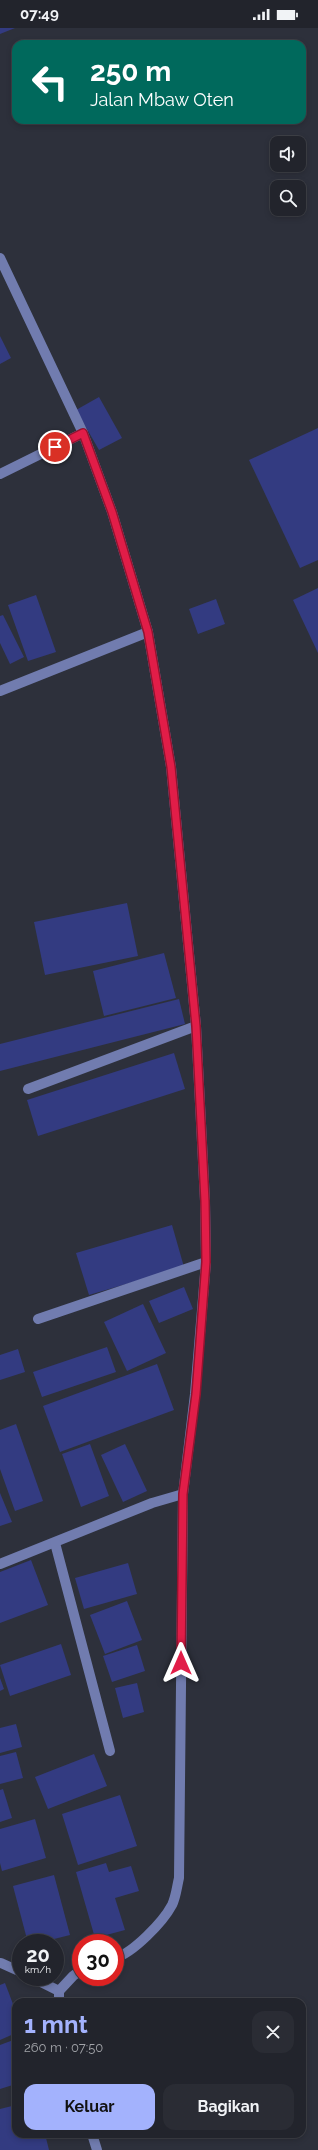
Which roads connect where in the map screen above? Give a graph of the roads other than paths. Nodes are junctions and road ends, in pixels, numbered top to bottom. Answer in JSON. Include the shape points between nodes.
{"nodes":[{"id":1,"x":0,"y":258,"type":"edge"},
{"id":2,"x":83,"y":433,"type":"junction"},
{"id":3,"x":0,"y":474,"type":"edge"},
{"id":4,"x":148,"y":632,"type":"junction"},
{"id":5,"x":0,"y":691,"type":"edge"},
{"id":6,"x":196,"y":1026,"type":"junction"},
{"id":7,"x":28,"y":1089,"type":"dead end"},
{"id":8,"x":206,"y":1262,"type":"junction"},
{"id":9,"x":38,"y":1319,"type":"dead end"},
{"id":10,"x":183,"y":1494,"type":"junction"},
{"id":11,"x":55,"y":1543,"type":"junction"},
{"id":12,"x":0,"y":1564,"type":"edge"},
{"id":13,"x":110,"y":1751,"type":"dead end"},
{"id":14,"x":124,"y":1955,"type":"edge"},
{"id":15,"x":0,"y":1962,"type":"edge"},
{"id":16,"x":12,"y":1968,"type":"edge"},
{"id":17,"x":72,"y":1976,"type":"edge"},
{"id":18,"x":50,"y":1986,"type":"edge"},
{"id":19,"x":59,"y":1991,"type":"junction"},
{"id":20,"x":59,"y":1998,"type":"edge"},
{"id":21,"x":93,"y":2138,"type":"edge"},
{"id":22,"x":97,"y":2150,"type":"edge"}],
"edges":[{"from":1,"to":2,"type":"street"},
{"from":2,"to":3,"type":"street"},
{"from":2,"to":4,"type":"street","via":[[112,512]]},
{"from":4,"to":5,"type":"street"},
{"from":4,"to":6,"type":"street","via":[[171,767]]},
{"from":6,"to":7,"type":"street"},
{"from":6,"to":8,"type":"street"},
{"from":8,"to":9,"type":"street"},
{"from":8,"to":10,"type":"street","via":[[196,1394]]},
{"from":10,"to":11,"type":"street","via":[[152,1503]]},
{"from":10,"to":14,"type":"street","via":[[180,1878],[172,1904],[160,1923]]},
{"from":11,"to":12,"type":"street"},
{"from":11,"to":13,"type":"street"},
{"from":15,"to":16,"type":"street"},
{"from":17,"to":19,"type":"street"},
{"from":18,"to":19,"type":"street"},
{"from":19,"to":20,"type":"street"},
{"from":21,"to":22,"type":"street"}]}
